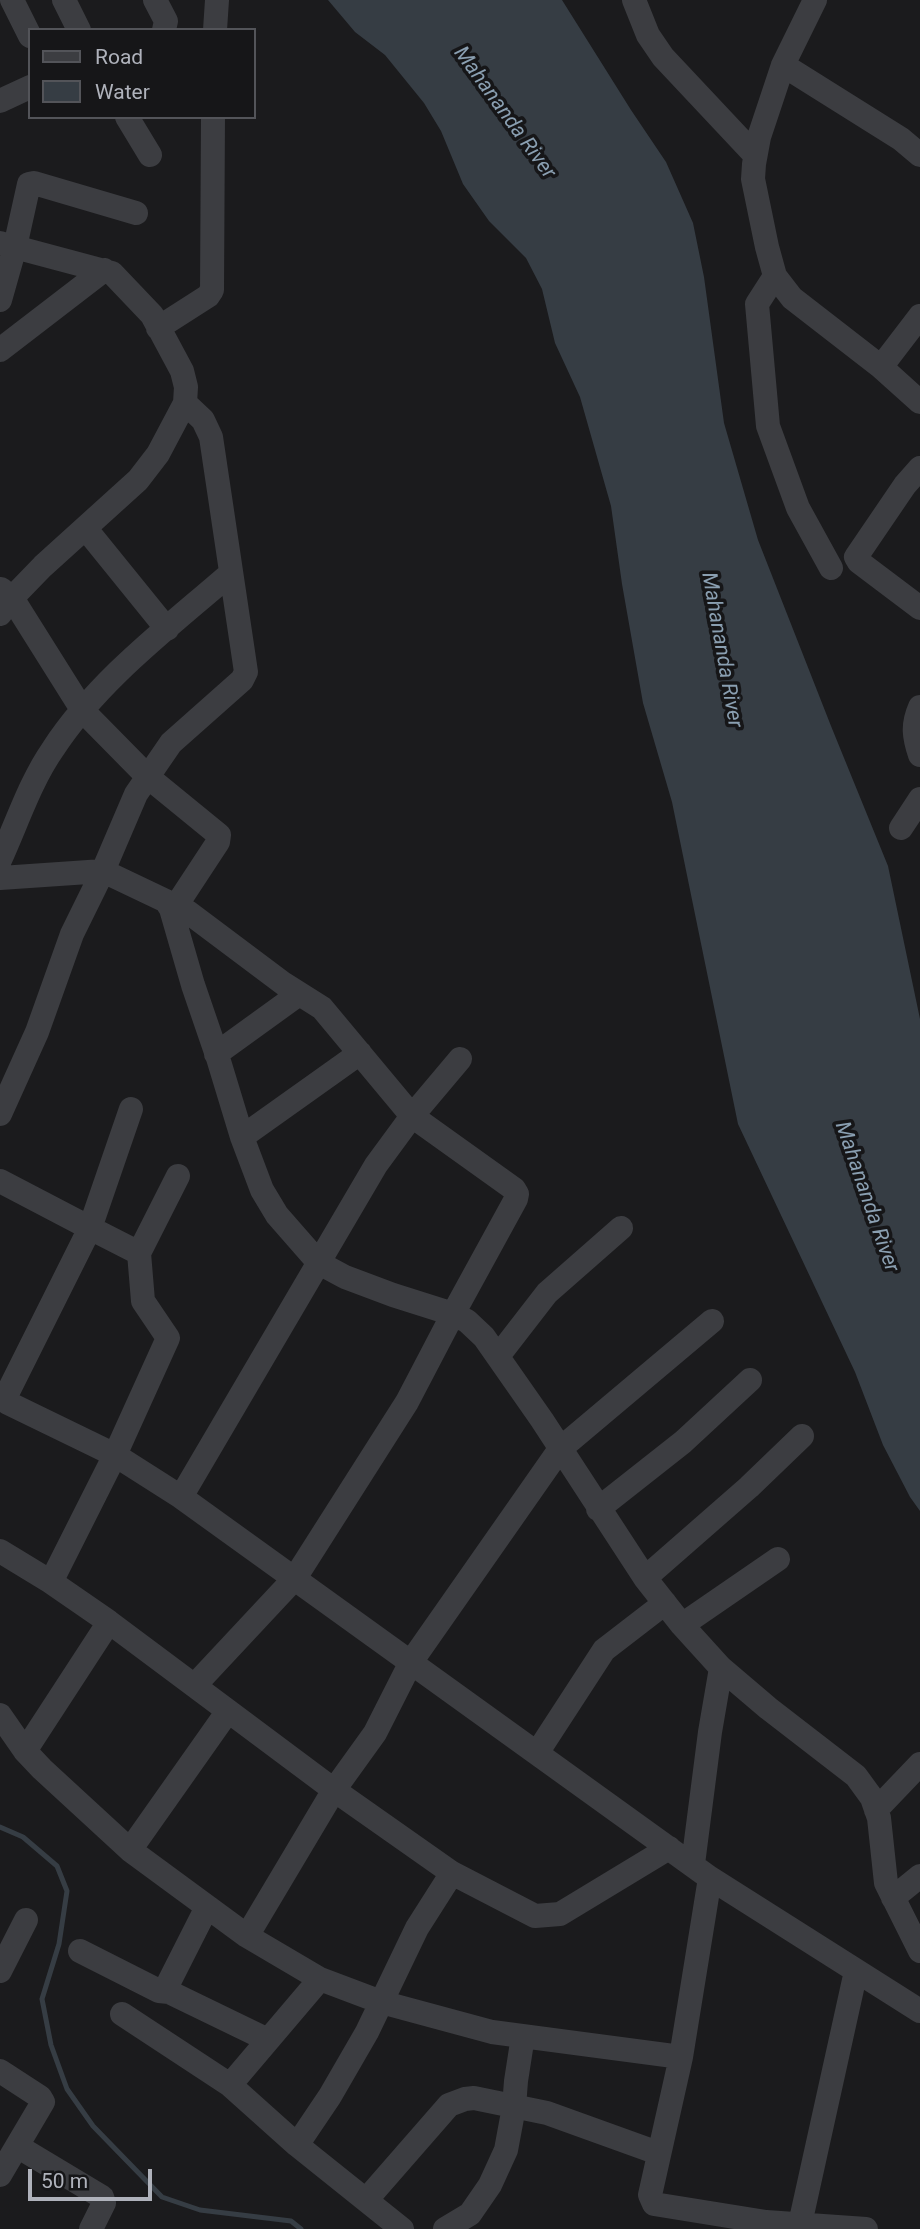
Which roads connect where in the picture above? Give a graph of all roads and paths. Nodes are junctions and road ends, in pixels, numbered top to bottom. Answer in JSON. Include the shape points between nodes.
{"nodes":[{"id":1,"x":12,"y":0,"type":"edge"},
{"id":2,"x":64,"y":0,"type":"edge"},
{"id":3,"x":155,"y":0,"type":"edge"},
{"id":4,"x":217,"y":0,"type":"edge"},
{"id":5,"x":634,"y":0,"type":"edge"},
{"id":6,"x":815,"y":0,"type":"edge"},
{"id":7,"x":78,"y":28,"type":"edge"},
{"id":8,"x":164,"y":28,"type":"edge"},
{"id":9,"x":215,"y":28,"type":"edge"},
{"id":10,"x":28,"y":32,"type":"edge"},
{"id":11,"x":783,"y":65,"type":"junction"},
{"id":12,"x":28,"y":88,"type":"edge"},
{"id":13,"x":0,"y":101,"type":"edge"},
{"id":14,"x":128,"y":119,"type":"edge"},
{"id":15,"x":213,"y":119,"type":"edge"},
{"id":16,"x":150,"y":155,"type":"dead end"},
{"id":17,"x":755,"y":155,"type":"junction"},
{"id":18,"x":920,"y":155,"type":"edge"},
{"id":19,"x":136,"y":214,"type":"dead end"},
{"id":20,"x":8,"y":245,"type":"edge"},
{"id":21,"x":104,"y":270,"type":"junction"},
{"id":22,"x":775,"y":276,"type":"junction"},
{"id":23,"x":0,"y":300,"type":"edge"},
{"id":24,"x":920,"y":316,"type":"edge"},
{"id":25,"x":159,"y":328,"type":"junction"},
{"id":26,"x":0,"y":350,"type":"edge"},
{"id":27,"x":881,"y":367,"type":"junction"},
{"id":28,"x":920,"y":402,"type":"edge"},
{"id":29,"x":186,"y":403,"type":"junction"},
{"id":30,"x":920,"y":468,"type":"edge"},
{"id":31,"x":86,"y":529,"type":"junction"},
{"id":32,"x":831,"y":568,"type":"dead end"},
{"id":33,"x":231,"y":573,"type":"junction"},
{"id":34,"x":4,"y":600,"type":"edge"},
{"id":35,"x":920,"y":608,"type":"edge"},
{"id":36,"x":167,"y":629,"type":"junction"},
{"id":37,"x":920,"y":707,"type":"edge"},
{"id":38,"x":83,"y":711,"type":"junction"},
{"id":39,"x":920,"y":755,"type":"edge"},
{"id":40,"x":148,"y":777,"type":"junction"},
{"id":41,"x":920,"y":799,"type":"edge"},
{"id":42,"x":901,"y":828,"type":"dead end"},
{"id":43,"x":0,"y":860,"type":"edge"},
{"id":44,"x":103,"y":871,"type":"junction"},
{"id":45,"x":0,"y":878,"type":"edge"},
{"id":46,"x":172,"y":909,"type":"junction"},
{"id":47,"x":299,"y":994,"type":"junction"},
{"id":48,"x":360,"y":1053,"type":"junction"},
{"id":49,"x":216,"y":1054,"type":"junction"},
{"id":50,"x":460,"y":1059,"type":"dead end"},
{"id":51,"x":131,"y":1109,"type":"dead end"},
{"id":52,"x":0,"y":1114,"type":"edge"},
{"id":53,"x":412,"y":1116,"type":"junction"},
{"id":54,"x":242,"y":1137,"type":"junction"},
{"id":55,"x":178,"y":1176,"type":"dead end"},
{"id":56,"x":0,"y":1181,"type":"edge"},
{"id":57,"x":90,"y":1228,"type":"junction"},
{"id":58,"x":621,"y":1228,"type":"dead end"},
{"id":59,"x":139,"y":1253,"type":"junction"},
{"id":60,"x":319,"y":1262,"type":"junction"},
{"id":61,"x":453,"y":1314,"type":"junction"},
{"id":62,"x":712,"y":1321,"type":"dead end"},
{"id":63,"x":499,"y":1355,"type":"junction"},
{"id":64,"x":750,"y":1380,"type":"dead end"},
{"id":65,"x":2,"y":1404,"type":"edge"},
{"id":66,"x":802,"y":1436,"type":"dead end"},
{"id":67,"x":559,"y":1449,"type":"junction"},
{"id":68,"x":115,"y":1455,"type":"junction"},
{"id":69,"x":181,"y":1497,"type":"junction"},
{"id":70,"x":598,"y":1508,"type":"junction"},
{"id":71,"x":0,"y":1551,"type":"edge"},
{"id":72,"x":779,"y":1559,"type":"dead end"},
{"id":73,"x":295,"y":1578,"type":"junction"},
{"id":74,"x":645,"y":1578,"type":"junction"},
{"id":75,"x":51,"y":1582,"type":"junction"},
{"id":76,"x":665,"y":1603,"type":"junction"},
{"id":77,"x":109,"y":1622,"type":"junction"},
{"id":78,"x":682,"y":1625,"type":"junction"},
{"id":79,"x":411,"y":1662,"type":"junction"},
{"id":80,"x":721,"y":1668,"type":"junction"},
{"id":81,"x":195,"y":1685,"type":"junction"},
{"id":82,"x":228,"y":1711,"type":"junction"},
{"id":83,"x":0,"y":1715,"type":"edge"},
{"id":84,"x":25,"y":1751,"type":"junction"},
{"id":85,"x":537,"y":1753,"type":"junction"},
{"id":86,"x":920,"y":1763,"type":"edge"},
{"id":87,"x":334,"y":1790,"type":"junction"},
{"id":88,"x":876,"y":1810,"type":"junction"},
{"id":89,"x":669,"y":1848,"type":"junction"},
{"id":90,"x":130,"y":1850,"type":"junction"},
{"id":91,"x":701,"y":1871,"type":"junction"},
{"id":92,"x":452,"y":1873,"type":"junction"},
{"id":93,"x":920,"y":1876,"type":"edge"},
{"id":94,"x":893,"y":1898,"type":"junction"},
{"id":95,"x":207,"y":1908,"type":"junction"},
{"id":96,"x":26,"y":1920,"type":"dead end"},
{"id":97,"x":247,"y":1936,"type":"junction"},
{"id":98,"x":80,"y":1951,"type":"dead end"},
{"id":99,"x":920,"y":1951,"type":"edge"},
{"id":100,"x":0,"y":1971,"type":"edge"},
{"id":101,"x":856,"y":1971,"type":"junction"},
{"id":102,"x":320,"y":1979,"type":"junction"},
{"id":103,"x":169,"y":1992,"type":"junction"},
{"id":104,"x":381,"y":2002,"type":"junction"},
{"id":105,"x":918,"y":2002,"type":"edge"},
{"id":106,"x":122,"y":2014,"type":"dead end"},
{"id":107,"x":523,"y":2036,"type":"junction"},
{"id":108,"x":268,"y":2040,"type":"junction"},
{"id":109,"x":681,"y":2057,"type":"junction"},
{"id":110,"x":0,"y":2071,"type":"edge"},
{"id":111,"x":230,"y":2085,"type":"junction"},
{"id":112,"x":514,"y":2107,"type":"junction"},
{"id":113,"x":298,"y":2145,"type":"junction"},
{"id":114,"x":16,"y":2146,"type":"junction"},
{"id":115,"x":658,"y":2153,"type":"junction"},
{"id":116,"x":0,"y":2175,"type":"edge"},
{"id":117,"x":367,"y":2199,"type":"junction"},
{"id":118,"x":474,"y":2221,"type":"edge"},
{"id":119,"x":800,"y":2224,"type":"junction"},
{"id":120,"x":765,"y":2225,"type":"edge"},
{"id":121,"x":91,"y":2229,"type":"edge"},
{"id":122,"x":402,"y":2229,"type":"edge"},
{"id":123,"x":444,"y":2229,"type":"edge"},
{"id":124,"x":866,"y":2229,"type":"edge"}],
"edges":[{"from":1,"to":10,"type":"street"},
{"from":2,"to":7,"type":"street"},
{"from":3,"to":8,"type":"street","via":[[166,21]]},
{"from":4,"to":9,"type":"street"},
{"from":5,"to":17,"type":"street","via":[[648,36],[663,57]]},
{"from":6,"to":11,"type":"street"},
{"from":11,"to":17,"type":"street"},
{"from":11,"to":18,"type":"street"},
{"from":12,"to":13,"type":"street"},
{"from":14,"to":16,"type":"street"},
{"from":15,"to":25,"type":"street","via":[[212,290]]},
{"from":17,"to":22,"type":"street","via":[[753,179]]},
{"from":19,"to":20,"type":"street","via":[[30,183]]},
{"from":20,"to":21,"type":"street"},
{"from":20,"to":23,"type":"street"},
{"from":21,"to":25,"type":"street","via":[[152,315]]},
{"from":21,"to":26,"type":"street"},
{"from":22,"to":27,"type":"street","via":[[792,298]]},
{"from":22,"to":32,"type":"street","via":[[757,304],[768,426],[798,508]]},
{"from":24,"to":27,"type":"street"},
{"from":25,"to":29,"type":"street","via":[[182,371]]},
{"from":27,"to":28,"type":"street"},
{"from":29,"to":31,"type":"street","via":[[138,480]]},
{"from":29,"to":33,"type":"street","via":[[211,436]]},
{"from":30,"to":35,"type":"street","via":[[856,557]]},
{"from":31,"to":34,"type":"street"},
{"from":31,"to":36,"type":"street"},
{"from":33,"to":36,"type":"street"},
{"from":33,"to":40,"type":"street","via":[[245,675],[171,743]]},
{"from":34,"to":38,"type":"street"},
{"from":36,"to":38,"type":"street"},
{"from":37,"to":39,"type":"street","via":[[914,721]]},
{"from":38,"to":40,"type":"street"},
{"from":38,"to":43,"type":"street","via":[[42,766]]},
{"from":40,"to":44,"type":"street","via":[[136,793]]},
{"from":40,"to":46,"type":"street","via":[[220,837]]},
{"from":41,"to":42,"type":"street"},
{"from":44,"to":45,"type":"street"},
{"from":44,"to":46,"type":"street","via":[[158,895]]},
{"from":44,"to":52,"type":"street","via":[[72,934],[37,1032]]},
{"from":46,"to":47,"type":"street","via":[[188,912]]},
{"from":46,"to":49,"type":"street"},
{"from":47,"to":48,"type":"street","via":[[322,1008]]},
{"from":47,"to":49,"type":"street"},
{"from":48,"to":53,"type":"street"},
{"from":48,"to":54,"type":"street"},
{"from":49,"to":54,"type":"street"},
{"from":50,"to":53,"type":"street"},
{"from":51,"to":57,"type":"street"},
{"from":53,"to":60,"type":"street","via":[[376,1165]]},
{"from":53,"to":61,"type":"street","via":[[517,1194]]},
{"from":54,"to":60,"type":"street","via":[[261,1190]]},
{"from":55,"to":59,"type":"street"},
{"from":56,"to":57,"type":"street"},
{"from":57,"to":59,"type":"street"},
{"from":57,"to":65,"type":"street"},
{"from":58,"to":63,"type":"street","via":[[547,1293]]},
{"from":59,"to":68,"type":"street","via":[[143,1301],[168,1338]]},
{"from":60,"to":61,"type":"street","via":[[381,1291]]},
{"from":60,"to":69,"type":"street"},
{"from":61,"to":63,"type":"street","via":[[467,1321]]},
{"from":61,"to":73,"type":"street","via":[[407,1402]]},
{"from":62,"to":67,"type":"street"},
{"from":63,"to":67,"type":"street"},
{"from":64,"to":70,"type":"street","via":[[683,1442]]},
{"from":65,"to":68,"type":"street"},
{"from":66,"to":74,"type":"street"},
{"from":67,"to":70,"type":"street"},
{"from":67,"to":79,"type":"street"},
{"from":68,"to":69,"type":"street"},
{"from":68,"to":75,"type":"street"},
{"from":69,"to":73,"type":"street"},
{"from":70,"to":74,"type":"street"},
{"from":71,"to":75,"type":"street"},
{"from":72,"to":78,"type":"street"},
{"from":73,"to":79,"type":"street"},
{"from":73,"to":81,"type":"street"},
{"from":74,"to":76,"type":"street"},
{"from":75,"to":77,"type":"street"},
{"from":76,"to":78,"type":"street"},
{"from":76,"to":85,"type":"street","via":[[604,1650]]},
{"from":77,"to":81,"type":"street"},
{"from":77,"to":84,"type":"street"},
{"from":78,"to":80,"type":"street"},
{"from":79,"to":85,"type":"street"},
{"from":79,"to":87,"type":"street","via":[[375,1732]]},
{"from":80,"to":88,"type":"street","via":[[856,1776]]},
{"from":80,"to":91,"type":"street","via":[[710,1732]]},
{"from":81,"to":82,"type":"street"},
{"from":82,"to":87,"type":"street"},
{"from":82,"to":90,"type":"street"},
{"from":83,"to":84,"type":"street"},
{"from":84,"to":90,"type":"street"},
{"from":85,"to":89,"type":"street"},
{"from":86,"to":88,"type":"street"},
{"from":87,"to":92,"type":"street"},
{"from":87,"to":97,"type":"street"},
{"from":88,"to":94,"type":"street","via":[[884,1875]]},
{"from":89,"to":91,"type":"street"},
{"from":89,"to":92,"type":"street","via":[[560,1914],[547,1917],[535,1916]]},
{"from":90,"to":95,"type":"street"},
{"from":91,"to":101,"type":"street"},
{"from":91,"to":109,"type":"street"},
{"from":92,"to":104,"type":"street","via":[[417,1928]]},
{"from":93,"to":94,"type":"street"},
{"from":94,"to":99,"type":"street"},
{"from":95,"to":97,"type":"street"},
{"from":95,"to":103,"type":"street","via":[[168,1984]]},
{"from":96,"to":100,"type":"street"},
{"from":97,"to":102,"type":"street"},
{"from":98,"to":103,"type":"street"},
{"from":101,"to":105,"type":"street"},
{"from":101,"to":119,"type":"street"},
{"from":102,"to":104,"type":"street"},
{"from":102,"to":108,"type":"street"},
{"from":103,"to":108,"type":"street"},
{"from":104,"to":107,"type":"street"},
{"from":104,"to":113,"type":"street"},
{"from":106,"to":111,"type":"street"},
{"from":107,"to":109,"type":"street"},
{"from":107,"to":112,"type":"street"},
{"from":108,"to":111,"type":"street"},
{"from":109,"to":115,"type":"street"},
{"from":110,"to":114,"type":"street","via":[[43,2102]]},
{"from":111,"to":113,"type":"street"},
{"from":112,"to":115,"type":"street","via":[[547,2113]]},
{"from":112,"to":117,"type":"street","via":[[474,2098],[449,2105]]},
{"from":112,"to":118,"type":"street","via":[[506,2150]]},
{"from":113,"to":117,"type":"street"},
{"from":114,"to":116,"type":"street"},
{"from":114,"to":121,"type":"street","via":[[102,2197],[104,2203]]},
{"from":115,"to":120,"type":"street","via":[[650,2195],[654,2204]]},
{"from":117,"to":122,"type":"street"},
{"from":118,"to":123,"type":"street"},
{"from":119,"to":120,"type":"street"},
{"from":119,"to":124,"type":"street"}]}
